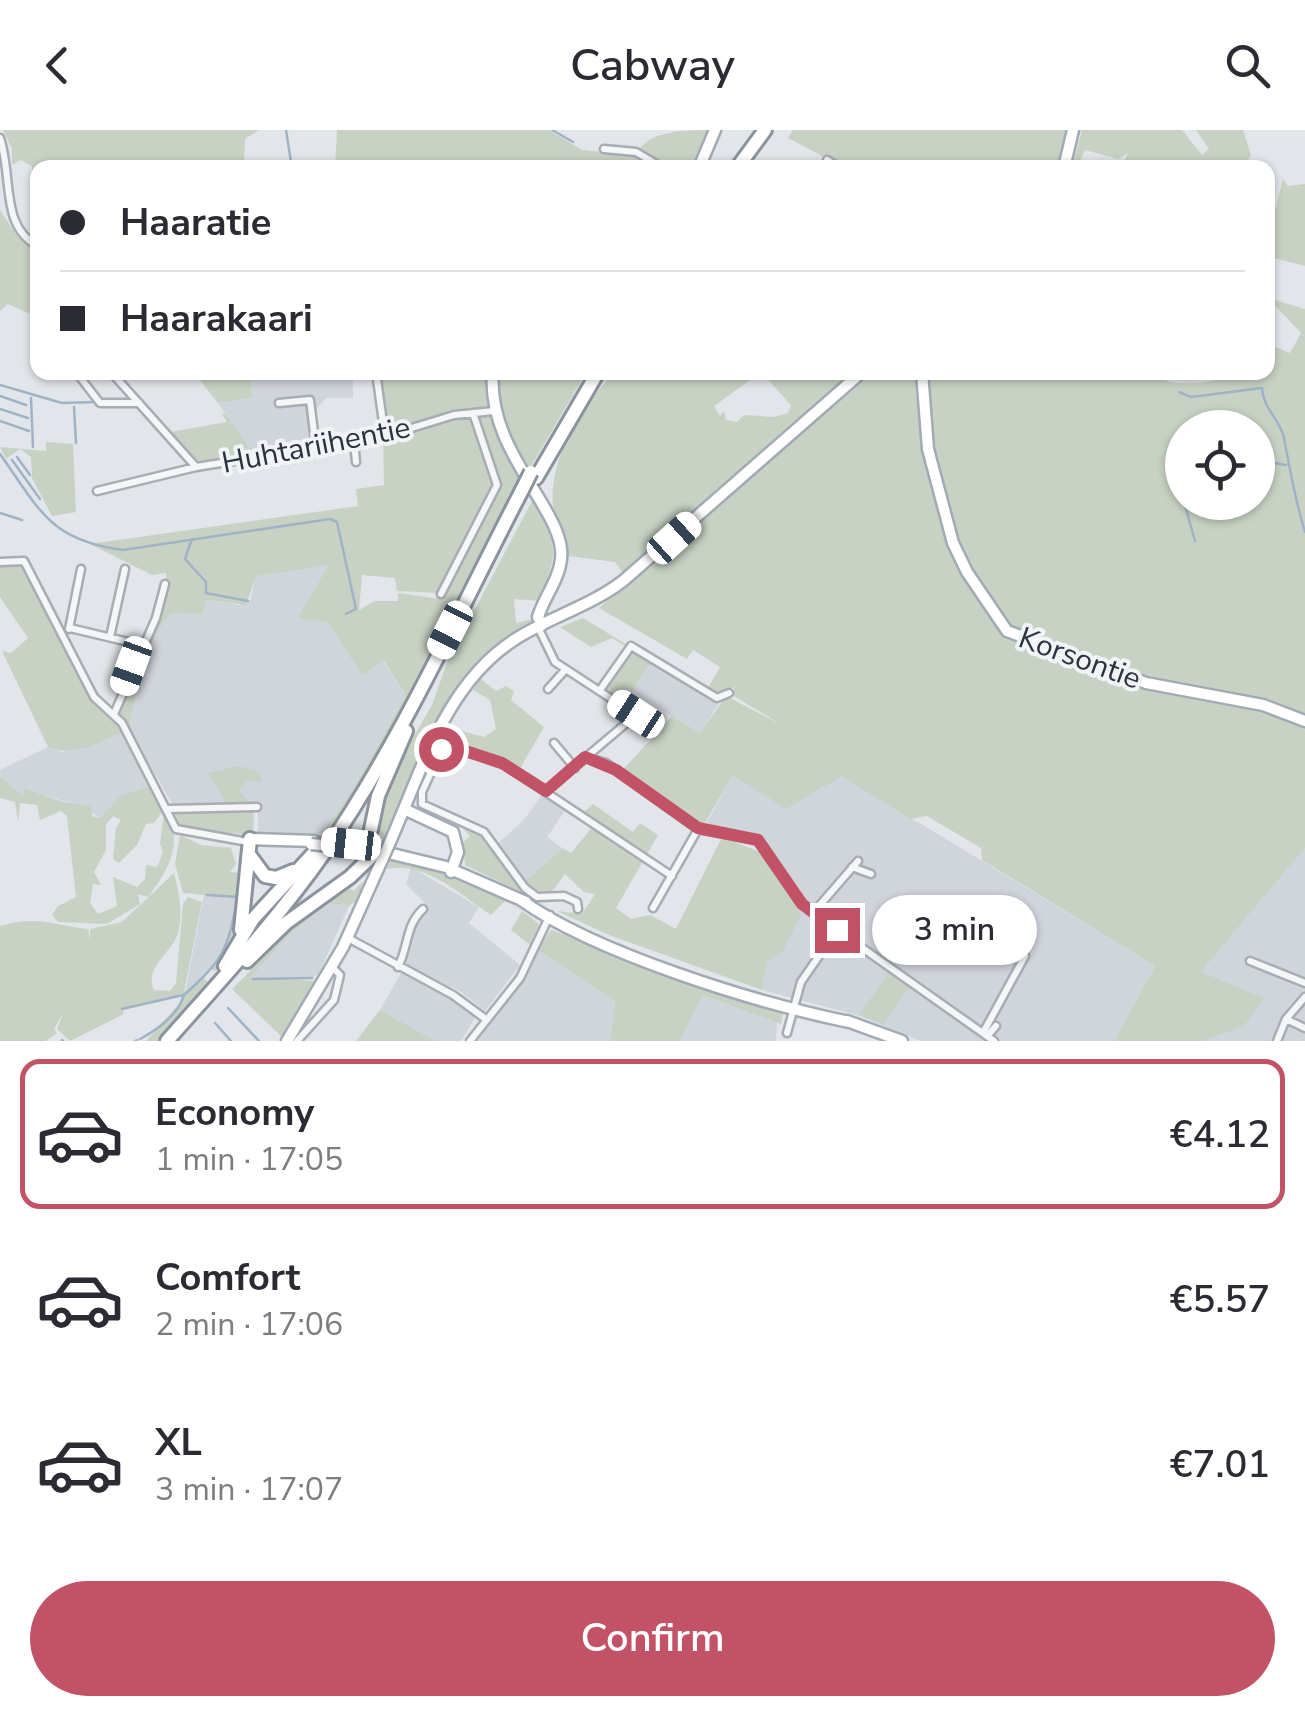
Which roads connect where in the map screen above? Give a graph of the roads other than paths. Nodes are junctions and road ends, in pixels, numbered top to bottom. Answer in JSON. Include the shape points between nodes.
{"nodes":[{"id":1,"x":715,"y":130,"type":"edge"},
{"id":2,"x":765,"y":130,"type":"edge"},
{"id":3,"x":774,"y":130,"type":"edge"},
{"id":4,"x":1073,"y":130,"type":"edge"},
{"id":5,"x":0,"y":138,"type":"edge"},
{"id":6,"x":604,"y":150,"type":"dead end"},
{"id":7,"x":648,"y":160,"type":"edge"},
{"id":8,"x":702,"y":160,"type":"edge"},
{"id":9,"x":743,"y":160,"type":"edge"},
{"id":10,"x":751,"y":160,"type":"edge"},
{"id":11,"x":1066,"y":160,"type":"edge"},
{"id":12,"x":30,"y":242,"type":"edge"},
{"id":13,"x":82,"y":380,"type":"edge"},
{"id":14,"x":118,"y":380,"type":"edge"},
{"id":15,"x":377,"y":380,"type":"edge"},
{"id":16,"x":493,"y":380,"type":"edge"},
{"id":17,"x":586,"y":380,"type":"edge"},
{"id":18,"x":593,"y":380,"type":"edge"},
{"id":19,"x":853,"y":380,"type":"edge"},
{"id":20,"x":923,"y":380,"type":"edge"},
{"id":21,"x":140,"y":403,"type":"junction"},
{"id":22,"x":279,"y":403,"type":"dead end"},
{"id":23,"x":494,"y":412,"type":"junction"},
{"id":24,"x":472,"y":413,"type":"junction"},
{"id":25,"x":385,"y":437,"type":"junction"},
{"id":26,"x":354,"y":442,"type":"junction"},
{"id":27,"x":316,"y":448,"type":"junction"},
{"id":28,"x":356,"y":462,"type":"dead end"},
{"id":29,"x":196,"y":467,"type":"junction"},
{"id":30,"x":534,"y":475,"type":"junction"},
{"id":31,"x":98,"y":491,"type":"dead end"},
{"id":32,"x":525,"y":492,"type":"junction"},
{"id":33,"x":0,"y":562,"type":"edge"},
{"id":34,"x":81,"y":569,"type":"dead end"},
{"id":35,"x":125,"y":570,"type":"dead end"},
{"id":36,"x":165,"y":584,"type":"dead end"},
{"id":37,"x":441,"y":594,"type":"dead end"},
{"id":38,"x":540,"y":626,"type":"junction"},
{"id":39,"x":70,"y":628,"type":"junction"},
{"id":40,"x":110,"y":637,"type":"junction"},
{"id":41,"x":65,"y":639,"type":"junction"},
{"id":42,"x":141,"y":645,"type":"junction"},
{"id":43,"x":565,"y":670,"type":"junction"},
{"id":44,"x":548,"y":689,"type":"dead end"},
{"id":45,"x":600,"y":690,"type":"junction"},
{"id":46,"x":730,"y":693,"type":"dead end"},
{"id":47,"x":114,"y":714,"type":"junction"},
{"id":48,"x":1305,"y":721,"type":"edge"},
{"id":49,"x":409,"y":724,"type":"junction"},
{"id":50,"x":439,"y":742,"type":"junction"},
{"id":51,"x":554,"y":743,"type":"dead end"},
{"id":52,"x":585,"y":757,"type":"junction"},
{"id":53,"x":575,"y":768,"type":"junction"},
{"id":54,"x":373,"y":775,"type":"junction"},
{"id":55,"x":546,"y":791,"type":"junction"},
{"id":56,"x":256,"y":807,"type":"dead end"},
{"id":57,"x":167,"y":809,"type":"junction"},
{"id":58,"x":404,"y":809,"type":"junction"},
{"id":59,"x":698,"y":828,"type":"junction"},
{"id":60,"x":250,"y":841,"type":"junction"},
{"id":61,"x":372,"y":854,"type":"junction"},
{"id":62,"x":307,"y":860,"type":"junction"},
{"id":63,"x":452,"y":870,"type":"junction"},
{"id":64,"x":870,"y":874,"type":"dead end"},
{"id":65,"x":672,"y":876,"type":"junction"},
{"id":66,"x":653,"y":908,"type":"dead end"},
{"id":67,"x":422,"y":909,"type":"dead end"},
{"id":68,"x":578,"y":909,"type":"dead end"},
{"id":69,"x":813,"y":913,"type":"junction"},
{"id":70,"x":550,"y":917,"type":"junction"},
{"id":71,"x":837,"y":930,"type":"junction"},
{"id":72,"x":348,"y":938,"type":"junction"},
{"id":73,"x":235,"y":949,"type":"junction"},
{"id":74,"x":1025,"y":956,"type":"dead end"},
{"id":75,"x":1250,"y":961,"type":"dead end"},
{"id":76,"x":398,"y":967,"type":"junction"},
{"id":77,"x":332,"y":968,"type":"junction"},
{"id":78,"x":238,"y":970,"type":"junction"},
{"id":79,"x":1305,"y":983,"type":"edge"},
{"id":80,"x":1305,"y":998,"type":"edge"},
{"id":81,"x":794,"y":1007,"type":"junction"},
{"id":82,"x":196,"y":1008,"type":"junction"},
{"id":83,"x":1286,"y":1019,"type":"junction"},
{"id":84,"x":487,"y":1020,"type":"junction"},
{"id":85,"x":996,"y":1026,"type":"dead end"},
{"id":86,"x":1305,"y":1028,"type":"edge"},
{"id":87,"x":786,"y":1037,"type":"edge"},
{"id":88,"x":988,"y":1037,"type":"edge"},
{"id":89,"x":296,"y":1040,"type":"edge"},
{"id":90,"x":166,"y":1041,"type":"edge"},
{"id":91,"x":175,"y":1041,"type":"edge"},
{"id":92,"x":470,"y":1041,"type":"edge"},
{"id":93,"x":902,"y":1041,"type":"edge"},
{"id":94,"x":1276,"y":1041,"type":"edge"}],
"edges":[{"from":1,"to":8,"type":"main road"},
{"from":2,"to":9,"type":"highway"},
{"from":3,"to":10,"type":"highway"},
{"from":4,"to":11,"type":"main road"},
{"from":5,"to":12,"type":"street","via":[[7,217]]},
{"from":6,"to":7,"type":"street"},
{"from":13,"to":21,"type":"street","via":[[100,403]]},
{"from":14,"to":21,"type":"street"},
{"from":15,"to":25,"type":"street"},
{"from":16,"to":23,"type":"main road"},
{"from":17,"to":30,"type":"highway"},
{"from":18,"to":30,"type":"highway"},
{"from":19,"to":38,"type":"main road","via":[[623,581]]},
{"from":20,"to":48,"type":"main road","name":"Korsontie","via":[[928,449],[954,545],[1007,632],[1146,683]]},
{"from":21,"to":29,"type":"street"},
{"from":22,"to":27,"type":"street","via":[[310,400]]},
{"from":23,"to":24,"type":"street","name":"Huhtariihentie"},
{"from":23,"to":38,"type":"main road","via":[[560,542],[559,570],[541,607]]},
{"from":24,"to":25,"type":"street","name":"Huhtariihentie"},
{"from":24,"to":37,"type":"street","via":[[497,485]]},
{"from":25,"to":26,"type":"street","name":"Huhtariihentie"},
{"from":26,"to":27,"type":"street","name":"Huhtariihentie"},
{"from":26,"to":28,"type":"street"},
{"from":27,"to":29,"type":"street","name":"Huhtariihentie"},
{"from":29,"to":31,"type":"street","name":"Huhtariihentie"},
{"from":30,"to":32,"type":"highway","bridge":true},
{"from":32,"to":49,"type":"highway"},
{"from":32,"to":54,"type":"highway"},
{"from":33,"to":41,"type":"street","via":[[20,560]]},
{"from":34,"to":39,"type":"street"},
{"from":35,"to":40,"type":"street"},
{"from":36,"to":42,"type":"street"},
{"from":38,"to":43,"type":"street","via":[[552,658]]},
{"from":38,"to":50,"type":"main road","via":[[476,672]]},
{"from":39,"to":40,"type":"street"},
{"from":39,"to":41,"type":"street"},
{"from":40,"to":42,"type":"street"},
{"from":41,"to":47,"type":"street","via":[[94,697]]},
{"from":42,"to":47,"type":"street"},
{"from":43,"to":44,"type":"street"},
{"from":43,"to":45,"type":"street"},
{"from":45,"to":46,"type":"street","via":[[631,646],[717,698]]},
{"from":45,"to":52,"type":"street","via":[[636,714]]},
{"from":47,"to":57,"type":"street"},
{"from":49,"to":61,"type":"highway","via":[[378,796]]},
{"from":49,"to":78,"type":"highway","via":[[330,855]]},
{"from":50,"to":55,"type":"street","via":[[502,763]]},
{"from":50,"to":58,"type":"main road"},
{"from":50,"to":68,"type":"street","via":[[422,804],[484,832],[529,892],[566,896]]},
{"from":51,"to":53,"type":"street"},
{"from":52,"to":53,"type":"street"},
{"from":52,"to":59,"type":"street","via":[[616,770]]},
{"from":53,"to":55,"type":"street"},
{"from":54,"to":62,"type":"highway"},
{"from":54,"to":82,"type":"highway","via":[[278,914]]},
{"from":55,"to":65,"type":"street"},
{"from":56,"to":57,"type":"street"},
{"from":57,"to":60,"type":"street","via":[[178,830]]},
{"from":58,"to":61,"type":"main road","bridge":true,"via":[[390,842]]},
{"from":58,"to":63,"type":"main road","via":[[450,830],[458,852]]},
{"from":59,"to":65,"type":"street"},
{"from":59,"to":69,"type":"street","via":[[758,840]]},
{"from":60,"to":61,"type":"main road","bridge":true,"via":[[350,846]]},
{"from":60,"to":62,"type":"highway","via":[[253,865],[265,876],[283,876]]},
{"from":60,"to":73,"type":"highway"},
{"from":61,"to":63,"type":"main road"},
{"from":61,"to":72,"type":"main road"},
{"from":61,"to":78,"type":"highway"},
{"from":62,"to":73,"type":"highway","via":[[260,910]]},
{"from":63,"to":70,"type":"main road"},
{"from":64,"to":69,"type":"street","via":[[855,864]]},
{"from":65,"to":66,"type":"street"},
{"from":67,"to":76,"type":"street","via":[[409,925]]},
{"from":69,"to":71,"type":"street"},
{"from":70,"to":81,"type":"main road"},
{"from":70,"to":84,"type":"street","via":[[520,978]]},
{"from":71,"to":81,"type":"street"},
{"from":71,"to":88,"type":"street"},
{"from":72,"to":76,"type":"street"},
{"from":72,"to":77,"type":"main road"},
{"from":73,"to":82,"type":"highway"},
{"from":74,"to":88,"type":"street","via":[[1012,971]]},
{"from":75,"to":79,"type":"street"},
{"from":76,"to":84,"type":"street"},
{"from":77,"to":89,"type":"main road"},
{"from":77,"to":89,"type":"street","via":[[340,975],[338,994]]},
{"from":78,"to":91,"type":"highway"},
{"from":80,"to":83,"type":"street"},
{"from":81,"to":87,"type":"street"},
{"from":81,"to":93,"type":"main road"},
{"from":82,"to":90,"type":"highway"},
{"from":83,"to":86,"type":"street"},
{"from":83,"to":94,"type":"street"},
{"from":84,"to":92,"type":"street"},
{"from":85,"to":88,"type":"street"}]}
